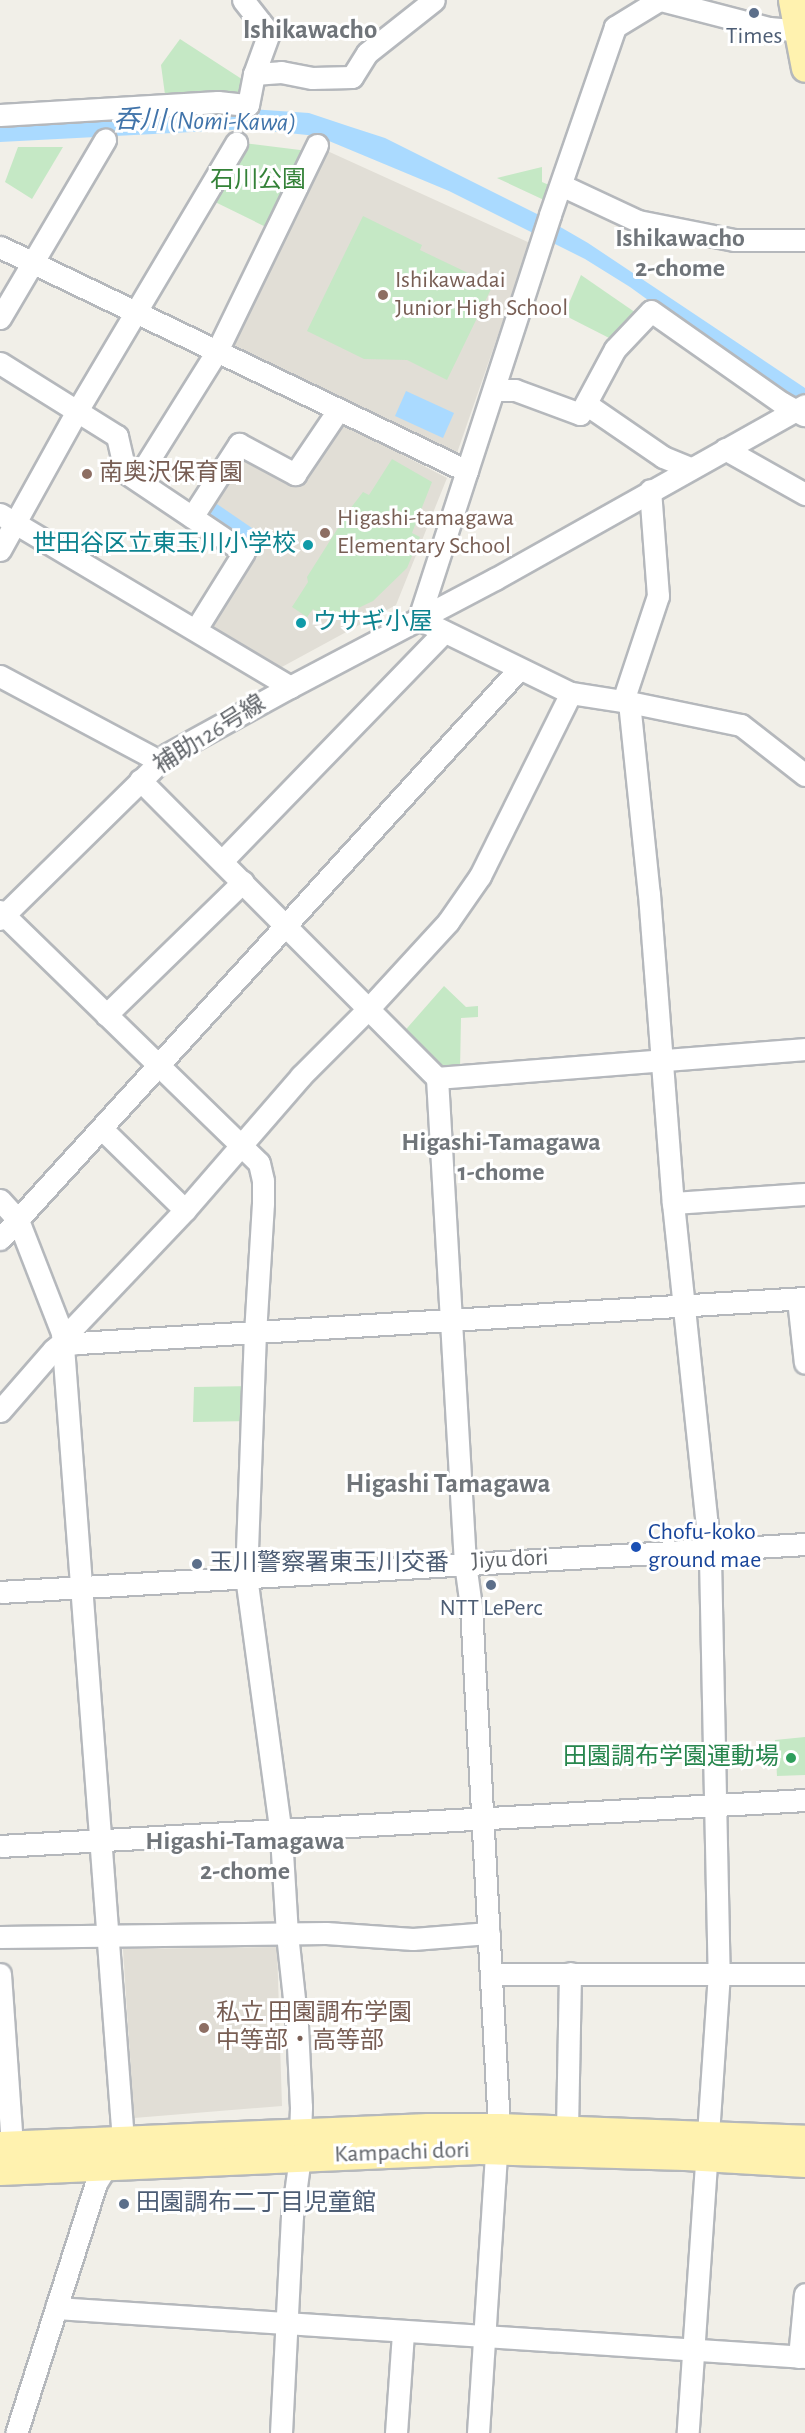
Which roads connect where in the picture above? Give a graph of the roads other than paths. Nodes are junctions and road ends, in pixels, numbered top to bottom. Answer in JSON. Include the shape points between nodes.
{"nodes":[{"id":1,"x":243,"y":0,"type":"edge"},
{"id":2,"x":434,"y":0,"type":"edge"},
{"id":3,"x":660,"y":0,"type":"edge"},
{"id":4,"x":792,"y":0,"type":"edge"},
{"id":5,"x":800,"y":31,"type":"edge"},
{"id":6,"x":805,"y":68,"type":"edge"},
{"id":7,"x":254,"y":74,"type":"junction"},
{"id":8,"x":0,"y":116,"type":"edge"},
{"id":9,"x":105,"y":140,"type":"dead end"},
{"id":10,"x":236,"y":143,"type":"dead end"},
{"id":11,"x":317,"y":145,"type":"dead end"},
{"id":12,"x":561,"y":185,"type":"junction"},
{"id":13,"x":805,"y":240,"type":"edge"},
{"id":14,"x":0,"y":247,"type":"edge"},
{"id":15,"x":33,"y":263,"type":"junction"},
{"id":16,"x":137,"y":311,"type":"junction"},
{"id":17,"x":0,"y":318,"type":"edge"},
{"id":18,"x":217,"y":351,"type":"junction"},
{"id":19,"x":0,"y":363,"type":"edge"},
{"id":20,"x":494,"y":390,"type":"junction"},
{"id":21,"x":586,"y":404,"type":"junction"},
{"id":22,"x":339,"y":409,"type":"junction"},
{"id":23,"x":801,"y":410,"type":"edge"},
{"id":24,"x":77,"y":411,"type":"junction"},
{"id":25,"x":725,"y":449,"type":"junction"},
{"id":26,"x":690,"y":468,"type":"junction"},
{"id":27,"x":467,"y":471,"type":"junction"},
{"id":28,"x":136,"y":479,"type":"junction"},
{"id":29,"x":650,"y":490,"type":"junction"},
{"id":30,"x":805,"y":494,"type":"edge"},
{"id":31,"x":192,"y":517,"type":"junction"},
{"id":32,"x":8,"y":519,"type":"edge"},
{"id":33,"x":0,"y":550,"type":"edge"},
{"id":34,"x":419,"y":619,"type":"junction"},
{"id":35,"x":196,"y":630,"type":"junction"},
{"id":36,"x":443,"y":633,"type":"junction"},
{"id":37,"x":519,"y":669,"type":"junction"},
{"id":38,"x":0,"y":676,"type":"edge"},
{"id":39,"x":290,"y":687,"type":"junction"},
{"id":40,"x":570,"y":693,"type":"junction"},
{"id":41,"x":626,"y":701,"type":"junction"},
{"id":42,"x":159,"y":761,"type":"junction"},
{"id":43,"x":805,"y":775,"type":"edge"},
{"id":44,"x":140,"y":780,"type":"junction"},
{"id":45,"x":222,"y":861,"type":"junction"},
{"id":46,"x":243,"y":882,"type":"junction"},
{"id":47,"x":2,"y":915,"type":"edge"},
{"id":48,"x":285,"y":923,"type":"junction"},
{"id":49,"x":369,"y":1008,"type":"junction"},
{"id":50,"x":106,"y":1015,"type":"junction"},
{"id":51,"x":805,"y":1049,"type":"edge"},
{"id":52,"x":662,"y":1059,"type":"junction"},
{"id":53,"x":160,"y":1066,"type":"junction"},
{"id":54,"x":437,"y":1078,"type":"junction"},
{"id":55,"x":102,"y":1129,"type":"junction"},
{"id":56,"x":241,"y":1146,"type":"junction"},
{"id":57,"x":805,"y":1194,"type":"edge"},
{"id":58,"x":0,"y":1200,"type":"edge"},
{"id":59,"x":673,"y":1203,"type":"junction"},
{"id":60,"x":185,"y":1210,"type":"junction"},
{"id":61,"x":18,"y":1220,"type":"junction"},
{"id":62,"x":0,"y":1239,"type":"edge"},
{"id":63,"x":802,"y":1298,"type":"edge"},
{"id":64,"x":683,"y":1305,"type":"junction"},
{"id":65,"x":451,"y":1320,"type":"junction"},
{"id":66,"x":255,"y":1332,"type":"junction"},
{"id":67,"x":62,"y":1346,"type":"junction"},
{"id":68,"x":805,"y":1363,"type":"edge"},
{"id":69,"x":0,"y":1411,"type":"edge"},
{"id":70,"x":805,"y":1544,"type":"edge"},
{"id":71,"x":710,"y":1549,"type":"junction"},
{"id":72,"x":465,"y":1563,"type":"junction"},
{"id":73,"x":246,"y":1576,"type":"junction"},
{"id":74,"x":81,"y":1587,"type":"junction"},
{"id":75,"x":0,"y":1592,"type":"edge"},
{"id":76,"x":805,"y":1800,"type":"edge"},
{"id":77,"x":714,"y":1804,"type":"junction"},
{"id":78,"x":480,"y":1818,"type":"junction"},
{"id":79,"x":280,"y":1831,"type":"junction"},
{"id":80,"x":100,"y":1840,"type":"junction"},
{"id":81,"x":0,"y":1846,"type":"edge"},
{"id":82,"x":489,"y":1933,"type":"junction"},
{"id":83,"x":108,"y":1934,"type":"junction"},
{"id":84,"x":287,"y":1934,"type":"junction"},
{"id":85,"x":0,"y":1937,"type":"edge"},
{"id":86,"x":570,"y":1973,"type":"junction"},
{"id":87,"x":719,"y":1973,"type":"junction"},
{"id":88,"x":0,"y":1974,"type":"edge"},
{"id":89,"x":491,"y":1974,"type":"junction"},
{"id":90,"x":805,"y":1974,"type":"edge"},
{"id":91,"x":300,"y":2130,"type":"junction"},
{"id":92,"x":567,"y":2130,"type":"junction"},
{"id":93,"x":497,"y":2139,"type":"junction"},
{"id":94,"x":805,"y":2139,"type":"edge"},
{"id":95,"x":123,"y":2140,"type":"junction"},
{"id":96,"x":6,"y":2145,"type":"edge"},
{"id":97,"x":709,"y":2146,"type":"junction"},
{"id":98,"x":300,"y":2157,"type":"junction"},
{"id":99,"x":805,"y":2163,"type":"edge"},
{"id":100,"x":108,"y":2166,"type":"junction"},
{"id":101,"x":0,"y":2171,"type":"edge"},
{"id":102,"x":805,"y":2294,"type":"edge"},
{"id":103,"x":56,"y":2308,"type":"junction"},
{"id":104,"x":288,"y":2324,"type":"junction"},
{"id":105,"x":403,"y":2332,"type":"junction"},
{"id":106,"x":484,"y":2337,"type":"junction"},
{"id":107,"x":694,"y":2350,"type":"junction"},
{"id":108,"x":802,"y":2357,"type":"edge"},
{"id":109,"x":11,"y":2426,"type":"edge"},
{"id":110,"x":281,"y":2433,"type":"edge"},
{"id":111,"x":396,"y":2433,"type":"edge"},
{"id":112,"x":478,"y":2433,"type":"edge"},
{"id":113,"x":688,"y":2433,"type":"edge"}],
"edges":[{"from":1,"to":7,"type":"street","via":[[269,33]]},
{"from":2,"to":7,"type":"street","via":[[367,53],[352,77]]},
{"from":3,"to":5,"type":"street","via":[[769,28]]},
{"from":3,"to":12,"type":"street","via":[[615,27]]},
{"from":4,"to":5,"type":"main road"},
{"from":5,"to":6,"type":"main road"},
{"from":7,"to":8,"type":"street","via":[[249,105],[218,102]]},
{"from":9,"to":15,"type":"street"},
{"from":10,"to":16,"type":"street"},
{"from":11,"to":18,"type":"street"},
{"from":12,"to":13,"type":"street","via":[[638,221],[734,240]]},
{"from":12,"to":20,"type":"street"},
{"from":14,"to":15,"type":"street"},
{"from":15,"to":16,"type":"street"},
{"from":15,"to":17,"type":"street"},
{"from":16,"to":18,"type":"street"},
{"from":16,"to":24,"type":"street"},
{"from":18,"to":22,"type":"street"},
{"from":18,"to":28,"type":"street"},
{"from":19,"to":24,"type":"street"},
{"from":20,"to":21,"type":"street","via":[[515,390],[580,414]]},
{"from":20,"to":27,"type":"street"},
{"from":21,"to":23,"type":"street","via":[[615,349],[651,311]]},
{"from":21,"to":26,"type":"street","via":[[663,457]]},
{"from":22,"to":27,"type":"street"},
{"from":22,"to":31,"type":"street","via":[[295,474],[239,444]]},
{"from":23,"to":25,"type":"street","name":"補助126号線"},
{"from":24,"to":28,"type":"street","via":[[117,436],[125,472]]},
{"from":24,"to":32,"type":"street"},
{"from":25,"to":26,"type":"street","name":"補助126号線"},
{"from":25,"to":30,"type":"street"},
{"from":26,"to":29,"type":"street","name":"補助126号線"},
{"from":27,"to":34,"type":"street"},
{"from":28,"to":31,"type":"street"},
{"from":29,"to":34,"type":"street","name":"補助126号線"},
{"from":29,"to":41,"type":"street","via":[[658,596]]},
{"from":31,"to":35,"type":"street","via":[[244,552]]},
{"from":32,"to":33,"type":"street"},
{"from":32,"to":35,"type":"street"},
{"from":34,"to":36,"type":"street"},
{"from":34,"to":39,"type":"street","name":"補助126号線"},
{"from":35,"to":39,"type":"street"},
{"from":36,"to":37,"type":"street"},
{"from":36,"to":45,"type":"street"},
{"from":37,"to":40,"type":"street"},
{"from":37,"to":48,"type":"street"},
{"from":38,"to":42,"type":"street"},
{"from":39,"to":42,"type":"street","name":"補助126号線"},
{"from":40,"to":41,"type":"street"},
{"from":40,"to":49,"type":"street","via":[[480,876],[441,931]]},
{"from":41,"to":43,"type":"street","via":[[741,725]]},
{"from":41,"to":52,"type":"street"},
{"from":42,"to":44,"type":"street","name":"補助126号線"},
{"from":44,"to":45,"type":"street"},
{"from":44,"to":47,"type":"street","name":"補助126号線"},
{"from":45,"to":46,"type":"street"},
{"from":46,"to":48,"type":"street"},
{"from":46,"to":50,"type":"street"},
{"from":47,"to":50,"type":"street"},
{"from":48,"to":49,"type":"street"},
{"from":48,"to":53,"type":"street"},
{"from":49,"to":54,"type":"street"},
{"from":49,"to":56,"type":"street"},
{"from":50,"to":53,"type":"street"},
{"from":51,"to":52,"type":"street"},
{"from":52,"to":54,"type":"street"},
{"from":52,"to":59,"type":"street"},
{"from":53,"to":55,"type":"street"},
{"from":53,"to":56,"type":"street"},
{"from":54,"to":65,"type":"street"},
{"from":55,"to":60,"type":"street"},
{"from":55,"to":61,"type":"street"},
{"from":56,"to":60,"type":"street"},
{"from":56,"to":66,"type":"street","via":[[259,1163],[263,1181]]},
{"from":57,"to":59,"type":"street"},
{"from":58,"to":61,"type":"street"},
{"from":59,"to":64,"type":"street"},
{"from":60,"to":67,"type":"street","via":[[72,1329]]},
{"from":61,"to":62,"type":"street"},
{"from":61,"to":67,"type":"street","via":[[62,1333]]},
{"from":63,"to":64,"type":"street"},
{"from":63,"to":68,"type":"street"},
{"from":64,"to":65,"type":"street"},
{"from":64,"to":71,"type":"street"},
{"from":65,"to":66,"type":"street"},
{"from":65,"to":72,"type":"street"},
{"from":66,"to":67,"type":"street"},
{"from":66,"to":73,"type":"street"},
{"from":67,"to":69,"type":"street","via":[[53,1350]]},
{"from":67,"to":74,"type":"street"},
{"from":70,"to":71,"type":"street","name":"Jiyu dori"},
{"from":71,"to":72,"type":"street","name":"Jiyu dori"},
{"from":71,"to":77,"type":"street"},
{"from":72,"to":73,"type":"street","name":"Jiyu dori"},
{"from":72,"to":78,"type":"street","via":[[471,1607]]},
{"from":73,"to":74,"type":"street","name":"Jiyu dori"},
{"from":73,"to":79,"type":"street"},
{"from":74,"to":75,"type":"street","name":"Jiyu dori"},
{"from":74,"to":80,"type":"street"},
{"from":76,"to":77,"type":"street"},
{"from":77,"to":78,"type":"street"},
{"from":77,"to":87,"type":"street"},
{"from":78,"to":79,"type":"street"},
{"from":78,"to":82,"type":"street"},
{"from":79,"to":80,"type":"street"},
{"from":79,"to":84,"type":"street"},
{"from":80,"to":81,"type":"street"},
{"from":80,"to":83,"type":"street"},
{"from":82,"to":84,"type":"street","via":[[412,1939]]},
{"from":82,"to":89,"type":"street"},
{"from":83,"to":84,"type":"street"},
{"from":83,"to":85,"type":"street"},
{"from":83,"to":95,"type":"street"},
{"from":84,"to":91,"type":"street","via":[[297,2026]]},
{"from":86,"to":87,"type":"street"},
{"from":86,"to":89,"type":"street"},
{"from":86,"to":92,"type":"street"},
{"from":87,"to":90,"type":"street"},
{"from":87,"to":97,"type":"street"},
{"from":88,"to":96,"type":"street"},
{"from":89,"to":93,"type":"street"},
{"from":91,"to":93,"type":"main road","name":"Kampachi dori"},
{"from":91,"to":95,"type":"main road","name":"Kampachi dori"},
{"from":92,"to":93,"type":"main road","name":"Kampachi dori"},
{"from":92,"to":97,"type":"main road","name":"Kampachi dori"},
{"from":93,"to":97,"type":"main road","name":"Kampachi dori"},
{"from":93,"to":98,"type":"main road","name":"Kampachi dori"},
{"from":93,"to":106,"type":"street"},
{"from":94,"to":97,"type":"main road","name":"Kampachi dori"},
{"from":95,"to":96,"type":"main road","name":"Kampachi dori"},
{"from":95,"to":100,"type":"street"},
{"from":97,"to":99,"type":"main road","name":"Kampachi dori"},
{"from":97,"to":107,"type":"street"},
{"from":98,"to":100,"type":"main road","name":"Kampachi dori"},
{"from":98,"to":104,"type":"street","via":[[292,2216]]},
{"from":100,"to":101,"type":"main road","name":"Kampachi dori"},
{"from":100,"to":103,"type":"street","via":[[96,2183]]},
{"from":102,"to":108,"type":"street"},
{"from":103,"to":104,"type":"street"},
{"from":103,"to":109,"type":"street"},
{"from":104,"to":105,"type":"street"},
{"from":104,"to":110,"type":"street"},
{"from":105,"to":106,"type":"street"},
{"from":105,"to":111,"type":"street"},
{"from":106,"to":107,"type":"street"},
{"from":106,"to":112,"type":"street"},
{"from":107,"to":108,"type":"street"},
{"from":107,"to":113,"type":"street"}]}
